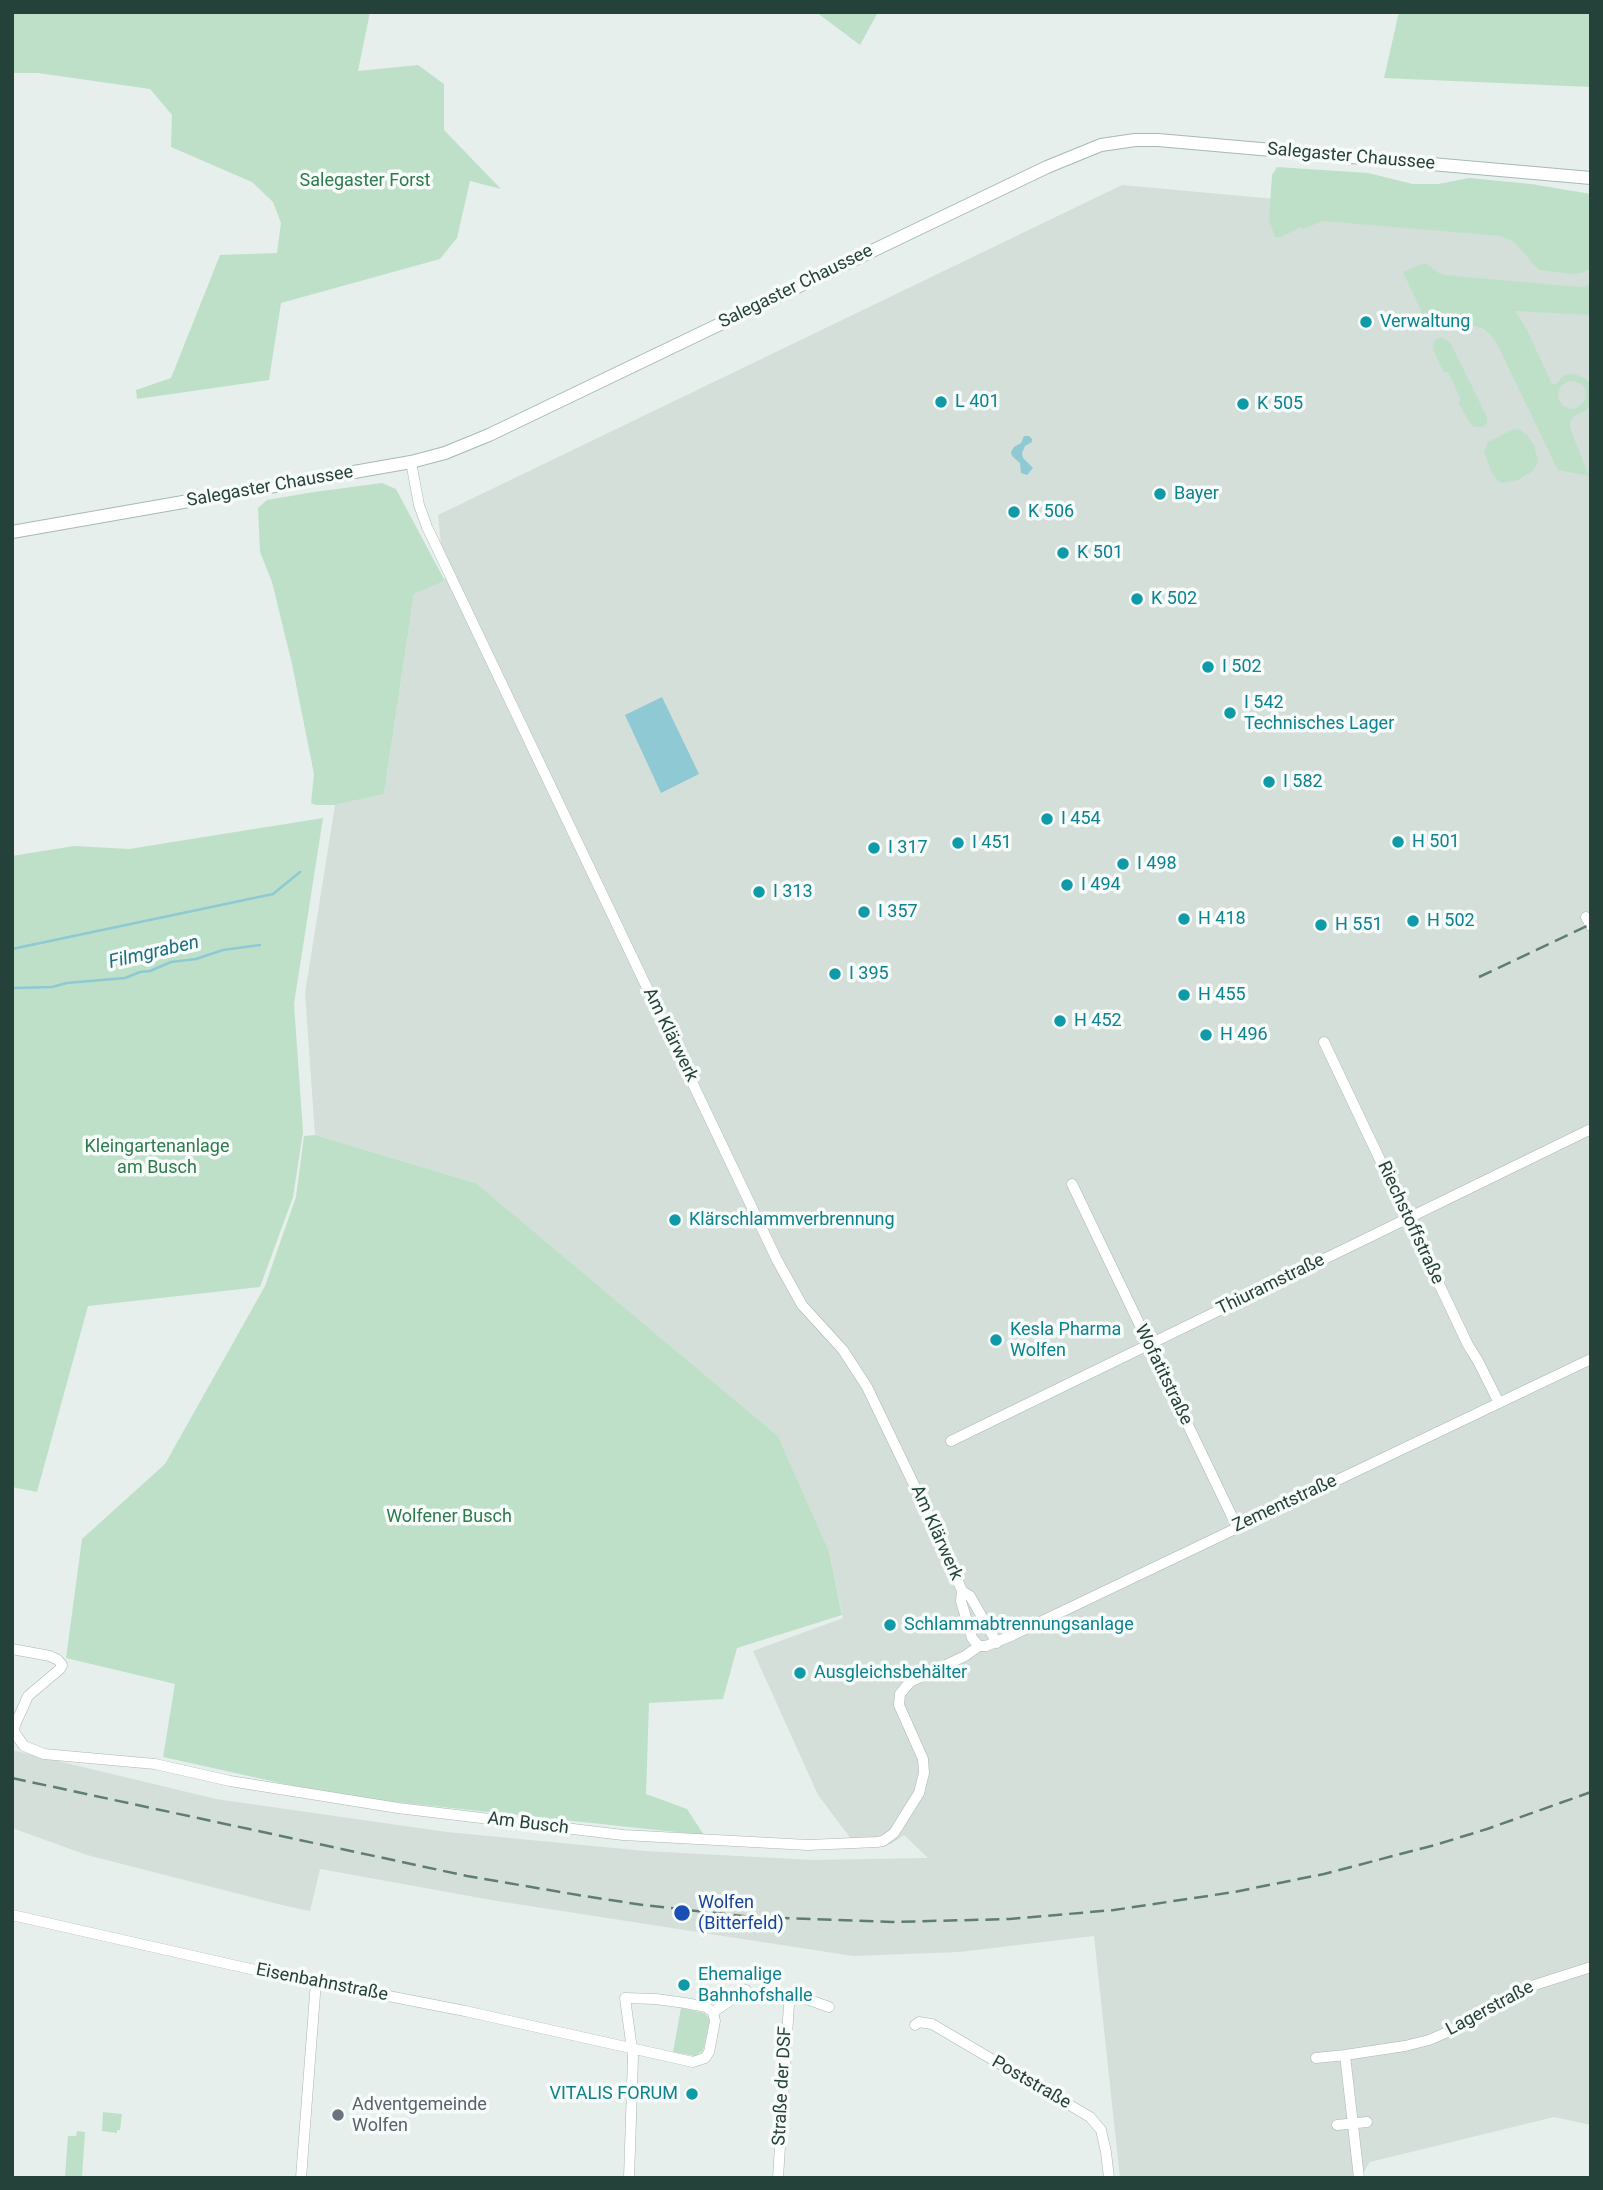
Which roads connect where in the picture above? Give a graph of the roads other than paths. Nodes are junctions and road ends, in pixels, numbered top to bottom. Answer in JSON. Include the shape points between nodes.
{"nodes":[{"id":1,"x":1591,"y":178,"type":"edge"},
{"id":2,"x":411,"y":462,"type":"junction"},
{"id":3,"x":12,"y":532,"type":"edge"},
{"id":4,"x":1324,"y":1042,"type":"dead end"},
{"id":5,"x":1591,"y":1129,"type":"edge"},
{"id":6,"x":1072,"y":1184,"type":"dead end"},
{"id":7,"x":1407,"y":1218,"type":"junction"},
{"id":8,"x":1149,"y":1345,"type":"junction"},
{"id":9,"x":1591,"y":1359,"type":"edge"},
{"id":10,"x":1499,"y":1403,"type":"junction"},
{"id":11,"x":951,"y":1441,"type":"dead end"},
{"id":12,"x":1237,"y":1527,"type":"junction"},
{"id":13,"x":962,"y":1591,"type":"junction"},
{"id":14,"x":997,"y":1643,"type":"junction"},
{"id":15,"x":979,"y":1646,"type":"junction"},
{"id":16,"x":12,"y":1648,"type":"edge"},
{"id":17,"x":12,"y":1915,"type":"edge"},
{"id":18,"x":1591,"y":1968,"type":"edge"},
{"id":19,"x":316,"y":1981,"type":"junction"},
{"id":20,"x":746,"y":1990,"type":"dead end"},
{"id":21,"x":830,"y":2007,"type":"dead end"},
{"id":22,"x":713,"y":2012,"type":"junction"},
{"id":23,"x":915,"y":2025,"type":"dead end"},
{"id":24,"x":632,"y":2047,"type":"junction"},
{"id":25,"x":1345,"y":2054,"type":"junction"},
{"id":26,"x":1316,"y":2058,"type":"dead end"},
{"id":27,"x":1367,"y":2122,"type":"dead end"},
{"id":28,"x":1352,"y":2124,"type":"junction"},
{"id":29,"x":1337,"y":2126,"type":"dead end"},
{"id":30,"x":301,"y":2178,"type":"edge"},
{"id":31,"x":629,"y":2178,"type":"edge"},
{"id":32,"x":778,"y":2178,"type":"edge"},
{"id":33,"x":1110,"y":2178,"type":"edge"},
{"id":34,"x":1359,"y":2178,"type":"edge"}],
"edges":[{"from":1,"to":2,"type":"main road","name":"Salegaster Chaussee","via":[[1158,140],[1101,145],[471,443]]},
{"from":2,"to":3,"type":"main road","name":"Salegaster Chaussee"},
{"from":2,"to":13,"type":"street","name":"Am Klärwerk","via":[[426,527],[783,1274],[806,1310],[862,1377]]},
{"from":4,"to":7,"type":"street","name":"Riechstoffstraße"},
{"from":5,"to":7,"type":"street","name":"Thiuramstraße"},
{"from":6,"to":8,"type":"street","name":"Wofatitstraße"},
{"from":7,"to":8,"type":"street","name":"Thiuramstraße"},
{"from":7,"to":10,"type":"street","name":"Riechstoffstraße"},
{"from":8,"to":11,"type":"street","name":"Thiuramstraße"},
{"from":8,"to":12,"type":"street","name":"Wofatitstraße"},
{"from":9,"to":10,"type":"street","name":"Zementstraße"},
{"from":10,"to":12,"type":"street","name":"Zementstraße"},
{"from":12,"to":14,"type":"street","name":"Zementstraße"},
{"from":13,"to":14,"type":"street","name":"Am Klärwerk"},
{"from":13,"to":15,"type":"street","name":"Am Klärwerk","via":[[972,1638]]},
{"from":14,"to":15,"type":"street","name":"Zementstraße"},
{"from":15,"to":16,"type":"street","name":"Am Busch","via":[[910,1682],[900,1694],[899,1705],[924,1773],[919,1793],[894,1833],[877,1842],[808,1846],[623,1835],[398,1808],[155,1764],[44,1754],[24,1746],[14,1732],[15,1725],[27,1696],[62,1665],[50,1656]]},
{"from":17,"to":19,"type":"street","name":"Eisenbahnstraße"},
{"from":18,"to":25,"type":"street","name":"Lagerstraße","via":[[1520,1990],[1429,2040]]},
{"from":19,"to":24,"type":"street","name":"Eisenbahnstraße"},
{"from":19,"to":30,"type":"street"},
{"from":20,"to":22,"type":"street"},
{"from":21,"to":32,"type":"street","name":"Straße der DSF","via":[[796,1998],[788,2010]]},
{"from":22,"to":24,"type":"street","name":"Eisenbahnstraße","via":[[709,2052],[699,2061]]},
{"from":22,"to":24,"type":"street","via":[[685,2003],[625,1998]]},
{"from":23,"to":33,"type":"street","name":"Poststraße","via":[[932,2024],[1090,2117],[1101,2130]]},
{"from":24,"to":31,"type":"street"},
{"from":25,"to":26,"type":"street","name":"Lagerstraße"},
{"from":25,"to":28,"type":"street"},
{"from":27,"to":28,"type":"street"},
{"from":28,"to":29,"type":"street"},
{"from":28,"to":34,"type":"street"}]}
